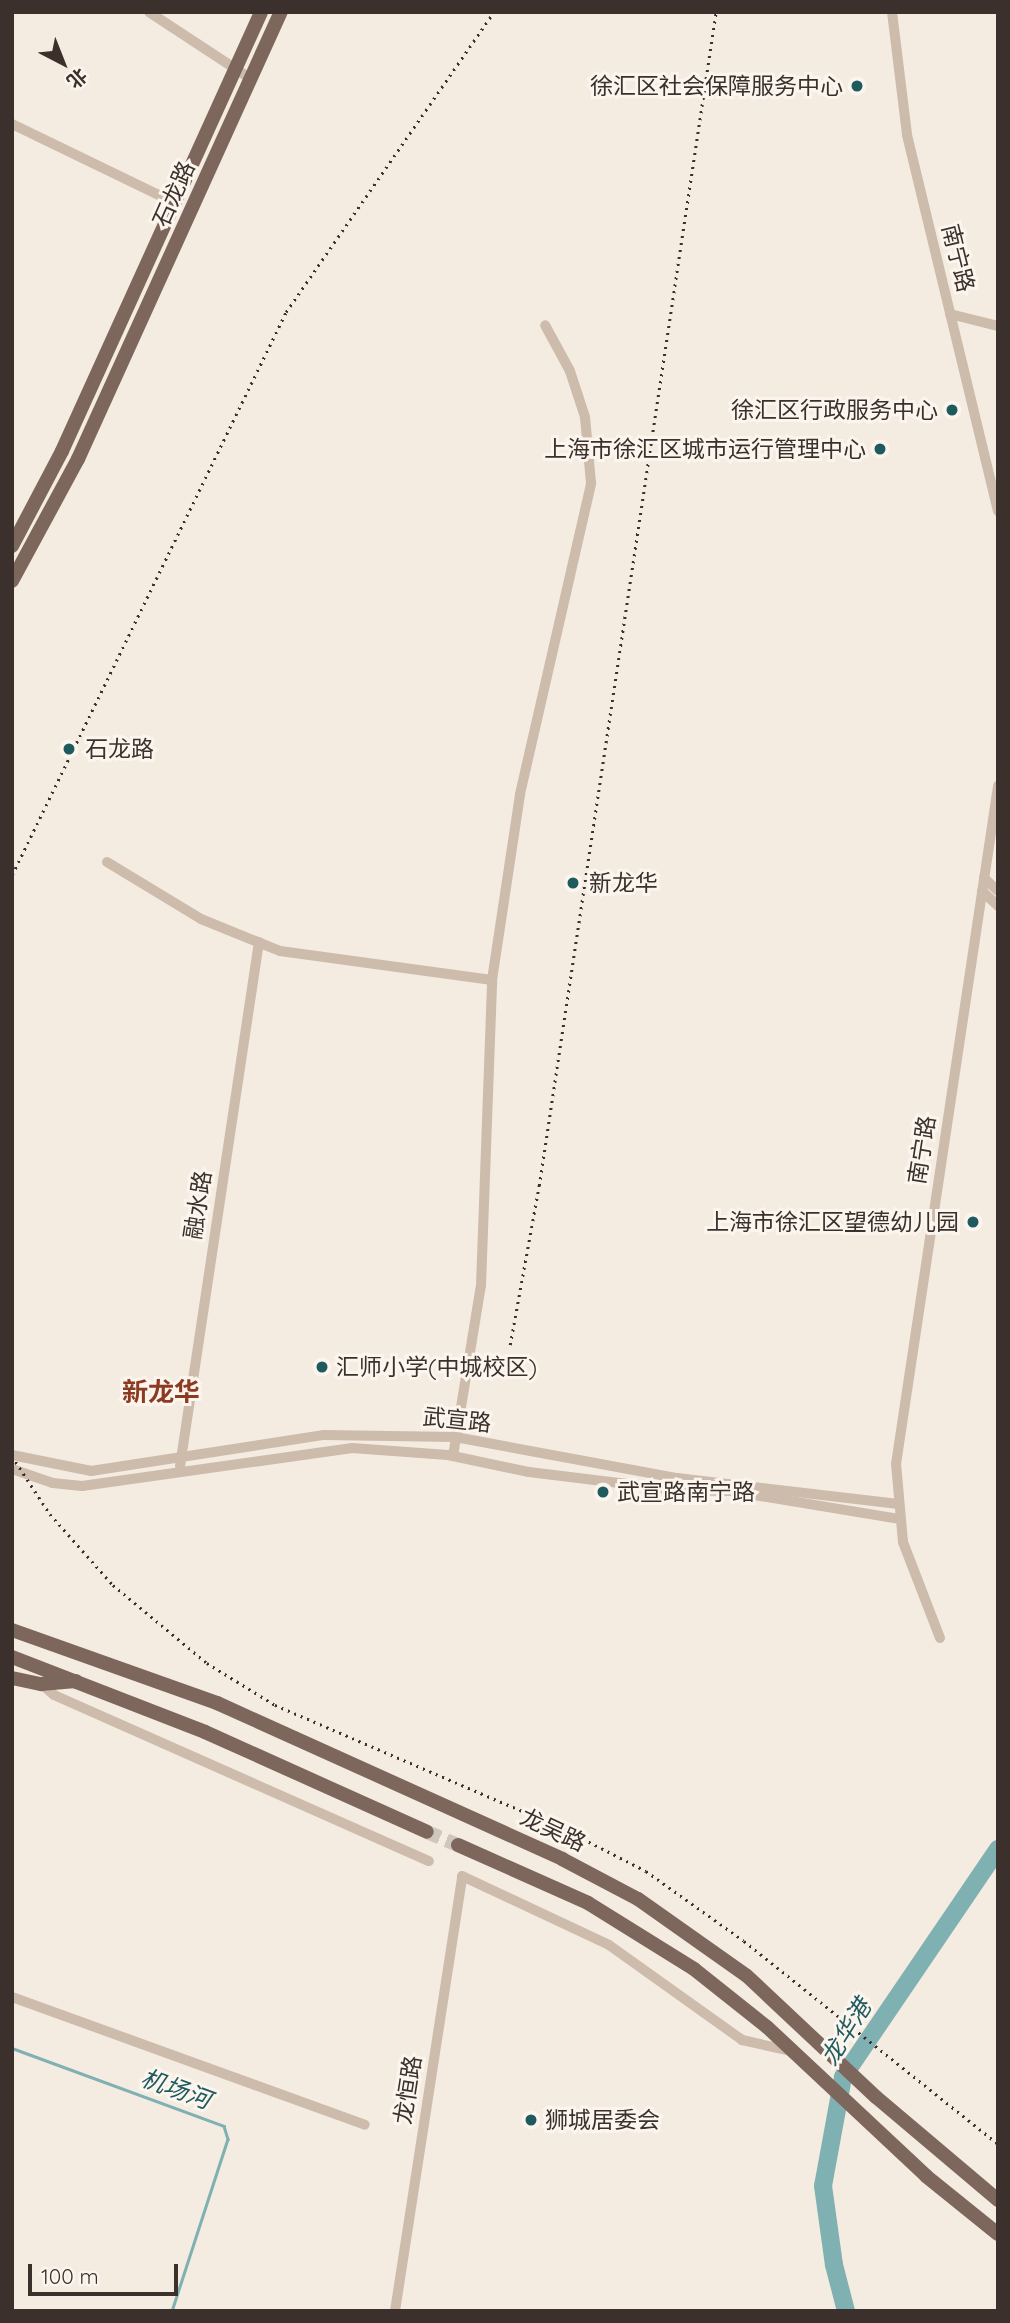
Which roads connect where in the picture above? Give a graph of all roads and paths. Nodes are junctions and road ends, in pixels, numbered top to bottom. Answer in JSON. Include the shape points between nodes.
{"nodes":[{"id":1,"x":149,"y":12,"type":"edge"},
{"id":2,"x":261,"y":12,"type":"edge"},
{"id":3,"x":281,"y":12,"type":"edge"},
{"id":4,"x":892,"y":12,"type":"edge"},
{"id":5,"x":236,"y":69,"type":"junction"},
{"id":6,"x":251,"y":79,"type":"junction"},
{"id":7,"x":12,"y":124,"type":"edge"},
{"id":8,"x":173,"y":201,"type":"junction"},
{"id":9,"x":950,"y":314,"type":"junction"},
{"id":10,"x":545,"y":325,"type":"dead end"},
{"id":11,"x":998,"y":326,"type":"edge"},
{"id":12,"x":998,"y":511,"type":"edge"},
{"id":13,"x":16,"y":528,"type":"edge"},
{"id":14,"x":12,"y":546,"type":"edge"},
{"id":15,"x":12,"y":581,"type":"edge"},
{"id":16,"x":998,"y":786,"type":"edge"},
{"id":17,"x":107,"y":862,"type":"dead end"},
{"id":18,"x":984,"y":878,"type":"junction"},
{"id":19,"x":982,"y":891,"type":"junction"},
{"id":20,"x":998,"y":891,"type":"edge"},
{"id":21,"x":998,"y":906,"type":"edge"},
{"id":22,"x":259,"y":943,"type":"junction"},
{"id":23,"x":492,"y":980,"type":"junction"},
{"id":24,"x":455,"y":1437,"type":"junction"},
{"id":25,"x":12,"y":1455,"type":"edge"},
{"id":26,"x":453,"y":1456,"type":"junction"},
{"id":27,"x":180,"y":1460,"type":"junction"},
{"id":28,"x":12,"y":1469,"type":"edge"},
{"id":29,"x":180,"y":1474,"type":"junction"},
{"id":30,"x":898,"y":1504,"type":"junction"},
{"id":31,"x":899,"y":1519,"type":"junction"},
{"id":32,"x":12,"y":1629,"type":"edge"},
{"id":33,"x":940,"y":1638,"type":"dead end"},
{"id":34,"x":12,"y":1657,"type":"edge"},
{"id":35,"x":12,"y":1678,"type":"edge"},
{"id":36,"x":80,"y":1681,"type":"junction"},
{"id":37,"x":41,"y":1684,"type":"junction"},
{"id":38,"x":426,"y":1832,"type":"tunnel mouth"},
{"id":39,"x":458,"y":1845,"type":"tunnel mouth"},
{"id":40,"x":429,"y":1861,"type":"dead end"},
{"id":41,"x":12,"y":1997,"type":"edge"},
{"id":42,"x":794,"y":2051,"type":"junction"},
{"id":43,"x":365,"y":2125,"type":"dead end"},
{"id":44,"x":998,"y":2200,"type":"edge"},
{"id":45,"x":998,"y":2234,"type":"edge"},
{"id":46,"x":395,"y":2311,"type":"edge"}],
"edges":[{"from":1,"to":5,"type":"street"},
{"from":2,"to":5,"type":"main road","name":"石龙路"},
{"from":3,"to":6,"type":"main road","name":"石龙路"},
{"from":4,"to":9,"type":"street","name":"南宁路","via":[[907,135]]},
{"from":5,"to":6,"type":"street"},
{"from":5,"to":8,"type":"main road","name":"石龙路"},
{"from":6,"to":15,"type":"main road","name":"石龙路","via":[[78,459]]},
{"from":7,"to":8,"type":"street"},
{"from":8,"to":13,"type":"main road","name":"石龙路","via":[[102,365]]},
{"from":9,"to":11,"type":"street"},
{"from":9,"to":12,"type":"street","name":"南宁路"},
{"from":10,"to":23,"type":"street","via":[[570,372],[585,417],[591,483],[520,794]]},
{"from":13,"to":14,"type":"main road","name":"石龙路"},
{"from":16,"to":18,"type":"street","name":"南宁路"},
{"from":17,"to":22,"type":"street","via":[[201,919]]},
{"from":18,"to":19,"type":"street","name":"南宁路"},
{"from":18,"to":20,"type":"street"},
{"from":19,"to":21,"type":"street"},
{"from":19,"to":30,"type":"street","name":"南宁路","via":[[896,1464]]},
{"from":22,"to":23,"type":"street","via":[[280,951]]},
{"from":22,"to":27,"type":"street","name":"融水路"},
{"from":23,"to":24,"type":"street","via":[[481,1285]]},
{"from":24,"to":26,"type":"street"},
{"from":24,"to":27,"type":"street","name":"武宣路","via":[[324,1435]]},
{"from":24,"to":30,"type":"street","name":"武宣路","via":[[677,1478]]},
{"from":25,"to":27,"type":"street","name":"武宣路","via":[[91,1471]]},
{"from":26,"to":29,"type":"street","via":[[352,1448]]},
{"from":26,"to":31,"type":"street","via":[[529,1472],[676,1490],[730,1491]]},
{"from":27,"to":29,"type":"street","name":"融水路"},
{"from":28,"to":29,"type":"street","via":[[53,1483],[82,1486]]},
{"from":30,"to":31,"type":"street","name":"南宁路"},
{"from":31,"to":33,"type":"street","name":"南宁路","via":[[911,1569]]},
{"from":32,"to":44,"type":"main road","name":"龙吴路","via":[[217,1703],[601,1878],[675,1922],[747,1976],[925,2140]]},
{"from":34,"to":36,"type":"main road"},
{"from":35,"to":37,"type":"main road"},
{"from":36,"to":37,"type":"main road"},
{"from":36,"to":38,"type":"main road"},
{"from":37,"to":40,"type":"street","via":[[54,1695]]},
{"from":39,"to":42,"type":"main road","via":[[624,1923],[694,1969]]},
{"from":41,"to":43,"type":"street"},
{"from":42,"to":45,"type":"main road","via":[[926,2176]]},
{"from":42,"to":46,"type":"street","name":"龙恒路","via":[[742,2040],[608,1945],[463,1876]]}]}
